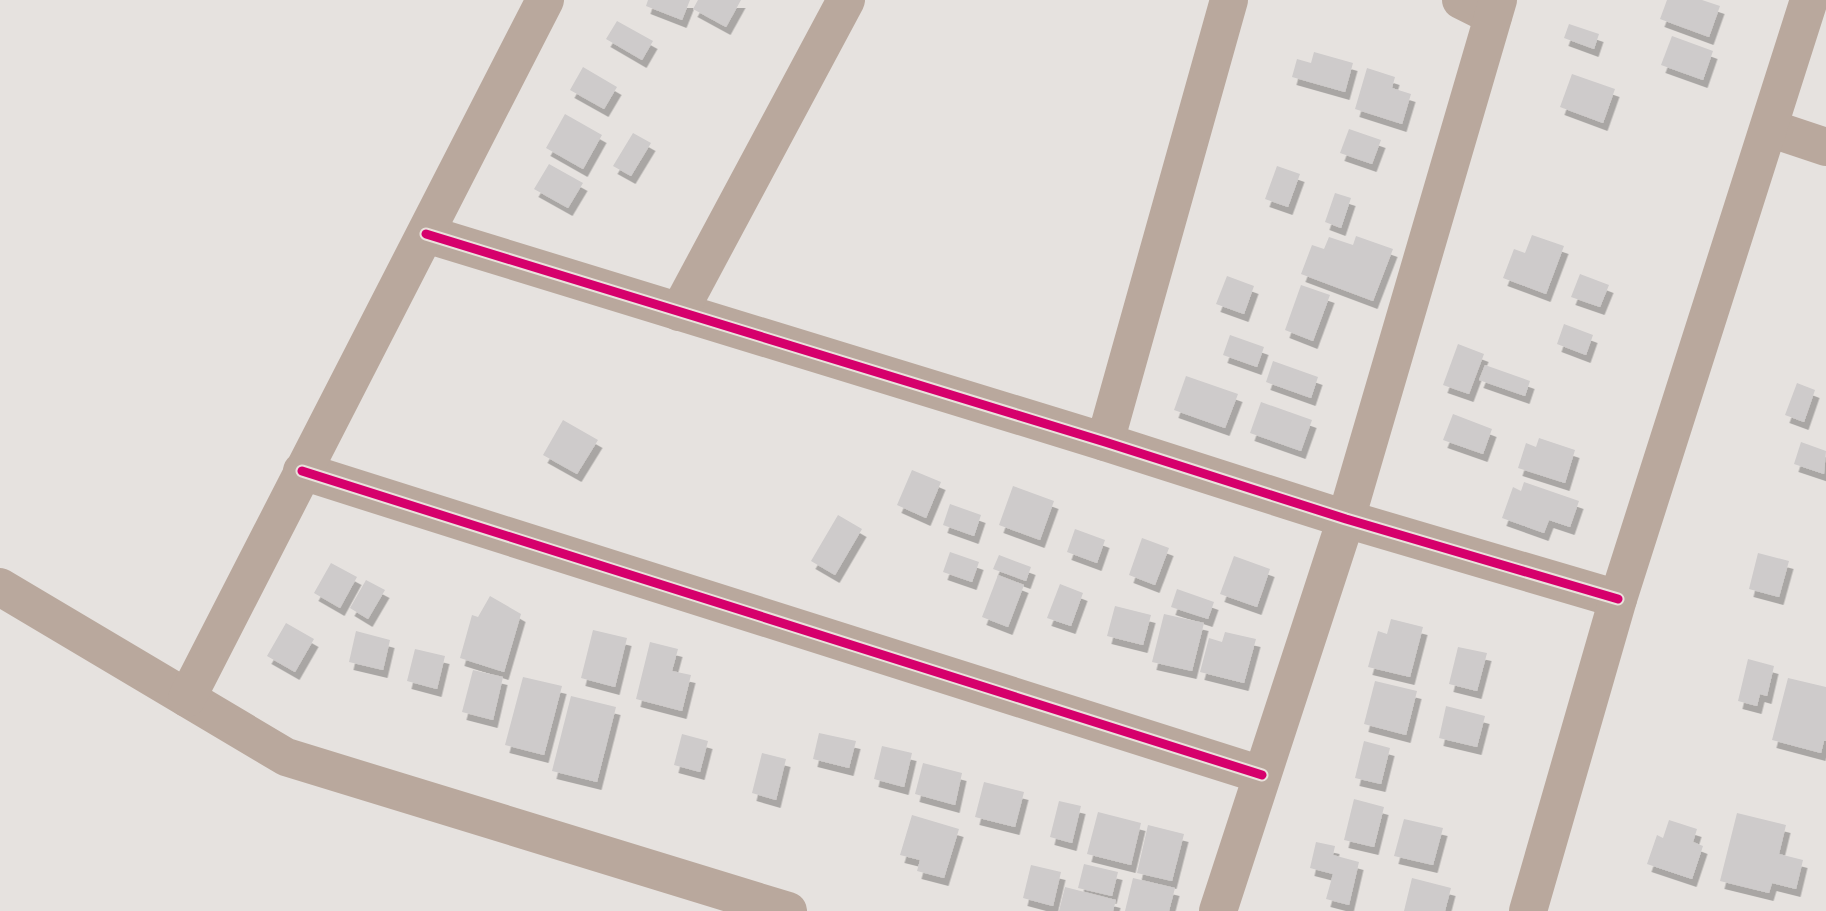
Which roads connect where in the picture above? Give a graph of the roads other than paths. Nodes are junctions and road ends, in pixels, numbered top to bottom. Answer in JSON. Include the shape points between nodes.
{"nodes":[{"id":1,"x":545,"y":0,"type":"edge"},
{"id":2,"x":846,"y":0,"type":"edge"},
{"id":3,"x":1229,"y":0,"type":"edge"},
{"id":4,"x":1809,"y":0,"type":"edge"},
{"id":5,"x":1484,"y":5,"type":"edge"},
{"id":6,"x":1769,"y":128,"type":"junction"},
{"id":7,"x":1826,"y":147,"type":"edge"},
{"id":8,"x":426,"y":234,"type":"junction"},
{"id":9,"x":679,"y":312,"type":"junction"},
{"id":10,"x":1105,"y":442,"type":"junction"},
{"id":11,"x":302,"y":471,"type":"junction"},
{"id":12,"x":1346,"y":519,"type":"junction"},
{"id":13,"x":0,"y":587,"type":"edge"},
{"id":14,"x":1618,"y":599,"type":"junction"},
{"id":15,"x":187,"y":698,"type":"junction"},
{"id":16,"x":1262,"y":775,"type":"junction"},
{"id":17,"x":788,"y":911,"type":"edge"},
{"id":18,"x":1218,"y":911,"type":"edge"},
{"id":19,"x":1528,"y":911,"type":"edge"}],
"edges":[{"from":1,"to":8,"type":"street"},
{"from":2,"to":9,"type":"street"},
{"from":3,"to":10,"type":"street"},
{"from":4,"to":6,"type":"street"},
{"from":5,"to":12,"type":"street"},
{"from":6,"to":7,"type":"street"},
{"from":6,"to":14,"type":"street"},
{"from":8,"to":9,"type":"street"},
{"from":8,"to":11,"type":"street"},
{"from":9,"to":10,"type":"street"},
{"from":10,"to":12,"type":"street"},
{"from":11,"to":15,"type":"street"},
{"from":11,"to":16,"type":"street"},
{"from":12,"to":14,"type":"street"},
{"from":12,"to":16,"type":"street"},
{"from":13,"to":15,"type":"street"},
{"from":14,"to":19,"type":"street"},
{"from":15,"to":17,"type":"street","via":[[286,757]]},
{"from":16,"to":18,"type":"street"}]}
